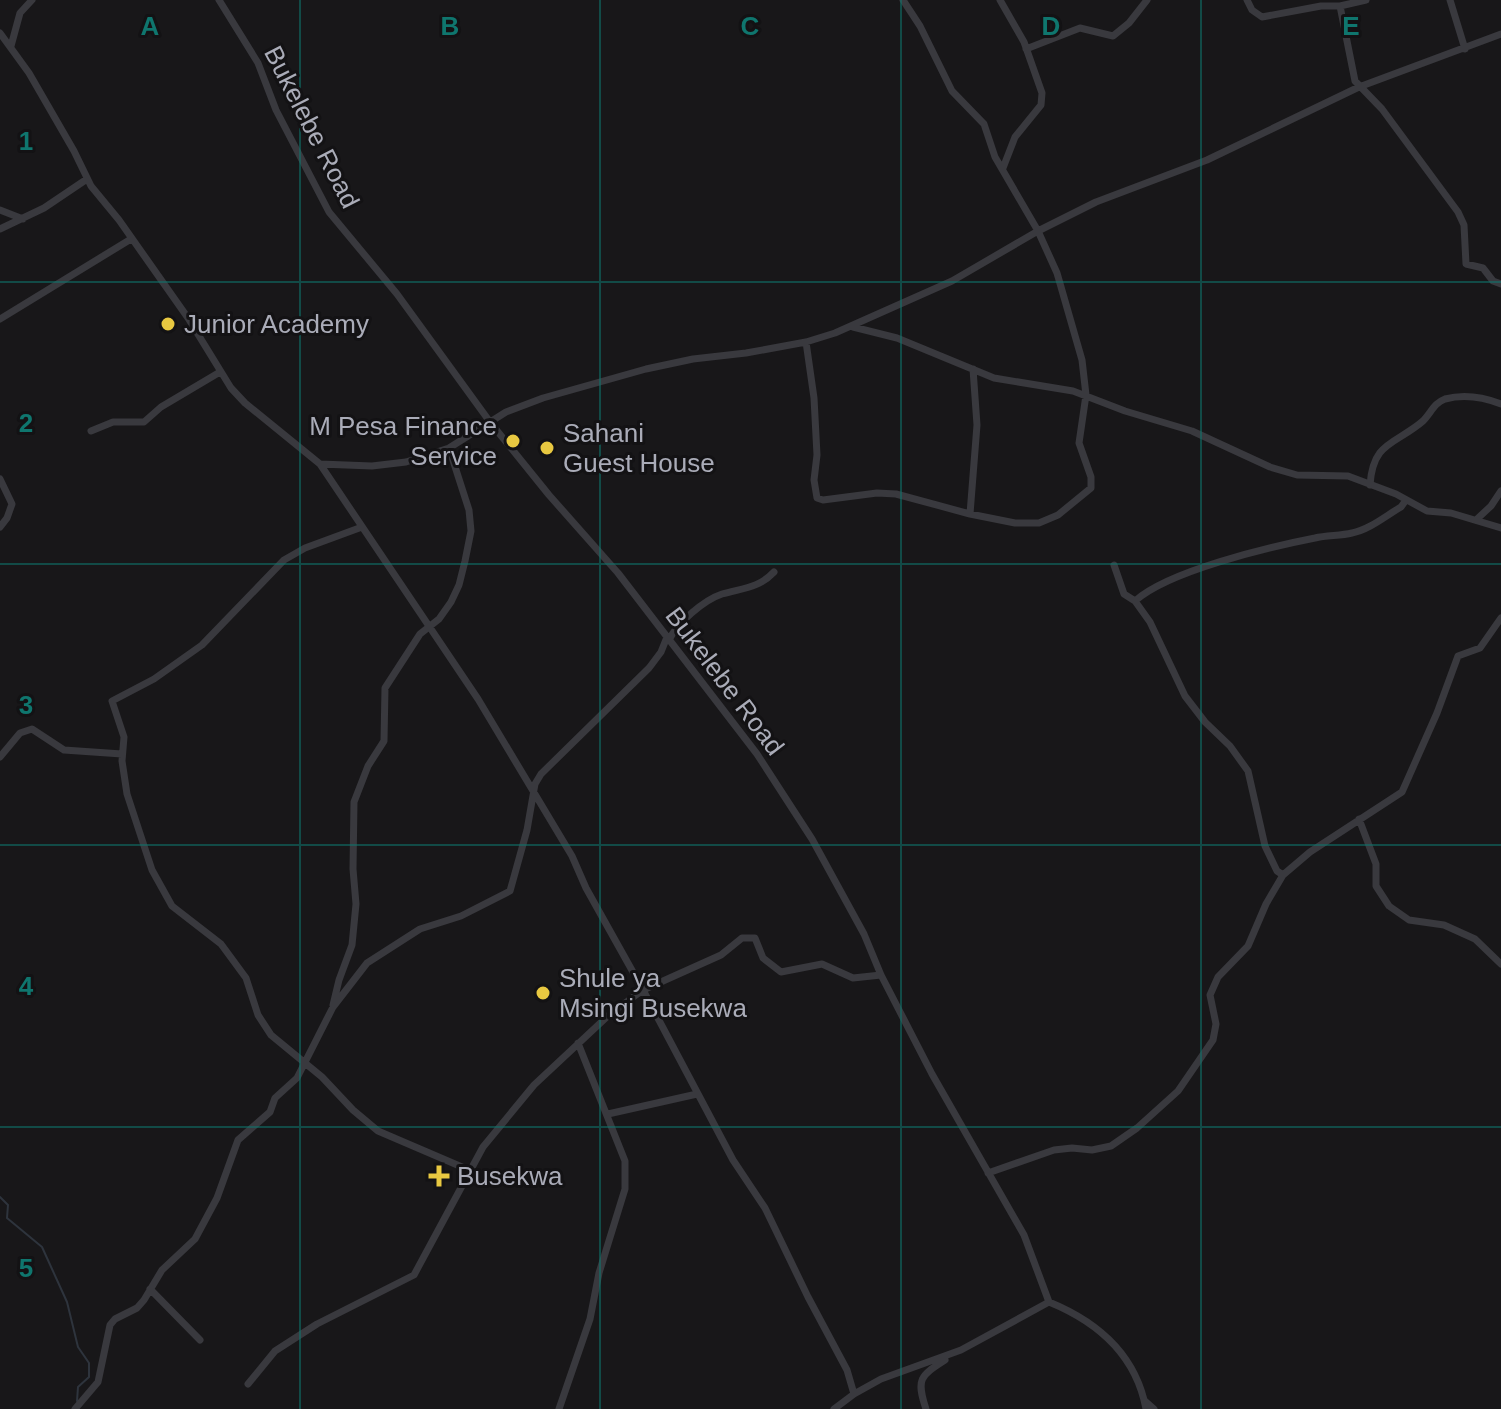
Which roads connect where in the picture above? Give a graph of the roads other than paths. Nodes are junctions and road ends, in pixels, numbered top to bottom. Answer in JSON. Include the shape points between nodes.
{"nodes":[{"id":1,"x":32,"y":0,"type":"edge"},
{"id":2,"x":219,"y":0,"type":"edge"},
{"id":3,"x":903,"y":0,"type":"edge"},
{"id":4,"x":1000,"y":0,"type":"edge"},
{"id":5,"x":1147,"y":0,"type":"edge"},
{"id":6,"x":1247,"y":0,"type":"edge"},
{"id":7,"x":1366,"y":0,"type":"edge"},
{"id":8,"x":1450,"y":0,"type":"edge"},
{"id":9,"x":1340,"y":6,"type":"junction"},
{"id":10,"x":0,"y":33,"type":"edge"},
{"id":11,"x":1501,"y":34,"type":"edge"},
{"id":12,"x":11,"y":46,"type":"junction"},
{"id":13,"x":1026,"y":49,"type":"junction"},
{"id":14,"x":1465,"y":49,"type":"junction"},
{"id":15,"x":1359,"y":87,"type":"junction"},
{"id":16,"x":1003,"y":168,"type":"junction"},
{"id":17,"x":87,"y":179,"type":"junction"},
{"id":18,"x":0,"y":210,"type":"edge"},
{"id":19,"x":23,"y":219,"type":"junction"},
{"id":20,"x":0,"y":229,"type":"edge"},
{"id":21,"x":1038,"y":231,"type":"junction"},
{"id":22,"x":131,"y":239,"type":"junction"},
{"id":23,"x":1501,"y":284,"type":"edge"},
{"id":24,"x":0,"y":319,"type":"edge"},
{"id":25,"x":851,"y":327,"type":"junction"},
{"id":26,"x":806,"y":342,"type":"junction"},
{"id":27,"x":973,"y":369,"type":"junction"},
{"id":28,"x":220,"y":372,"type":"junction"},
{"id":29,"x":1086,"y":395,"type":"junction"},
{"id":30,"x":1501,"y":404,"type":"edge"},
{"id":31,"x":490,"y":422,"type":"junction"},
{"id":32,"x":91,"y":431,"type":"dead end"},
{"id":33,"x":449,"y":448,"type":"junction"},
{"id":34,"x":320,"y":464,"type":"junction"},
{"id":35,"x":0,"y":479,"type":"edge"},
{"id":36,"x":1370,"y":485,"type":"junction"},
{"id":37,"x":1501,"y":491,"type":"edge"},
{"id":38,"x":1406,"y":500,"type":"junction"},
{"id":39,"x":970,"y":514,"type":"junction"},
{"id":40,"x":1476,"y":520,"type":"junction"},
{"id":41,"x":0,"y":527,"type":"edge"},
{"id":42,"x":362,"y":527,"type":"junction"},
{"id":43,"x":1501,"y":528,"type":"edge"},
{"id":44,"x":1114,"y":565,"type":"dead end"},
{"id":45,"x":774,"y":572,"type":"dead end"},
{"id":46,"x":1135,"y":601,"type":"junction"},
{"id":47,"x":1501,"y":618,"type":"edge"},
{"id":48,"x":431,"y":626,"type":"junction"},
{"id":49,"x":668,"y":639,"type":"junction"},
{"id":50,"x":122,"y":754,"type":"junction"},
{"id":51,"x":0,"y":757,"type":"edge"},
{"id":52,"x":533,"y":793,"type":"junction"},
{"id":53,"x":1359,"y":819,"type":"junction"},
{"id":54,"x":1283,"y":875,"type":"junction"},
{"id":55,"x":1501,"y":964,"type":"edge"},
{"id":56,"x":881,"y":975,"type":"junction"},
{"id":57,"x":643,"y":990,"type":"junction"},
{"id":58,"x":333,"y":1007,"type":"junction"},
{"id":59,"x":578,"y":1043,"type":"junction"},
{"id":60,"x":305,"y":1065,"type":"junction"},
{"id":61,"x":697,"y":1094,"type":"junction"},
{"id":62,"x":608,"y":1114,"type":"junction"},
{"id":63,"x":469,"y":1170,"type":"junction"},
{"id":64,"x":988,"y":1173,"type":"junction"},
{"id":65,"x":150,"y":1289,"type":"junction"},
{"id":66,"x":1049,"y":1302,"type":"junction"},
{"id":67,"x":200,"y":1340,"type":"dead end"},
{"id":68,"x":949,"y":1355,"type":"junction"},
{"id":69,"x":248,"y":1384,"type":"dead end"},
{"id":70,"x":852,"y":1396,"type":"junction"},
{"id":71,"x":1145,"y":1405,"type":"edge"},
{"id":72,"x":75,"y":1409,"type":"edge"},
{"id":73,"x":559,"y":1409,"type":"edge"},
{"id":74,"x":834,"y":1409,"type":"edge"},
{"id":75,"x":845,"y":1409,"type":"edge"},
{"id":76,"x":926,"y":1409,"type":"edge"},
{"id":77,"x":1154,"y":1409,"type":"edge"}],
"edges":[{"from":1,"to":12,"type":"street","via":[[20,13]]},
{"from":2,"to":31,"type":"street","name":"Bukelebe Road","via":[[258,63],[329,212]]},
{"from":3,"to":16,"type":"street","via":[[952,91],[984,124]]},
{"from":4,"to":13,"type":"street"},
{"from":5,"to":13,"type":"street","via":[[1113,36],[1080,28]]},
{"from":6,"to":9,"type":"street","via":[[1262,17]]},
{"from":7,"to":9,"type":"street"},
{"from":8,"to":14,"type":"street"},
{"from":9,"to":15,"type":"street"},
{"from":10,"to":12,"type":"street"},
{"from":11,"to":14,"type":"street"},
{"from":12,"to":17,"type":"street"},
{"from":13,"to":16,"type":"street","via":[[1042,100],[1015,137]]},
{"from":14,"to":15,"type":"street"},
{"from":15,"to":21,"type":"street","via":[[1217,156],[1096,202]]},
{"from":15,"to":23,"type":"street","via":[[1382,109],[1458,212],[1466,264],[1485,270]]},
{"from":16,"to":21,"type":"street"},
{"from":17,"to":19,"type":"street"},
{"from":17,"to":22,"type":"street"},
{"from":18,"to":19,"type":"street"},
{"from":19,"to":20,"type":"street"},
{"from":21,"to":25,"type":"street","via":[[952,281]]},
{"from":21,"to":29,"type":"street","via":[[1079,346]]},
{"from":22,"to":24,"type":"street"},
{"from":22,"to":28,"type":"street"},
{"from":25,"to":26,"type":"street"},
{"from":25,"to":27,"type":"street","via":[[897,338]]},
{"from":26,"to":31,"type":"street","via":[[626,374],[528,402]]},
{"from":26,"to":39,"type":"street","via":[[817,498],[896,494]]},
{"from":27,"to":29,"type":"street","via":[[1007,382]]},
{"from":27,"to":39,"type":"street","via":[[977,425]]},
{"from":28,"to":32,"type":"street","via":[[144,422],[113,422]]},
{"from":28,"to":34,"type":"street","via":[[245,403]]},
{"from":29,"to":36,"type":"street","via":[[1200,434],[1270,467],[1297,475],[1339,474]]},
{"from":29,"to":39,"type":"street","via":[[1079,445],[1092,482],[1086,493],[1039,523]]},
{"from":30,"to":36,"type":"street","via":[[1460,396],[1438,403],[1426,418],[1379,451]]},
{"from":31,"to":33,"type":"street"},
{"from":31,"to":49,"type":"street","name":"Bukelebe Road"},
{"from":33,"to":34,"type":"street","via":[[391,465]]},
{"from":33,"to":48,"type":"street","via":[[471,531],[459,585]]},
{"from":34,"to":42,"type":"street"},
{"from":35,"to":41,"type":"street","via":[[12,504]]},
{"from":36,"to":38,"type":"street"},
{"from":37,"to":40,"type":"street"},
{"from":38,"to":40,"type":"street","via":[[1427,511]]},
{"from":38,"to":46,"type":"street","via":[[1352,533],[1242,556],[1170,579]]},
{"from":40,"to":43,"type":"street"},
{"from":42,"to":48,"type":"street"},
{"from":42,"to":50,"type":"street","via":[[284,560],[202,645],[112,701],[124,737]]},
{"from":44,"to":46,"type":"street","via":[[1124,594]]},
{"from":45,"to":49,"type":"street","via":[[757,586],[718,595]]},
{"from":46,"to":54,"type":"street","via":[[1185,696],[1248,771],[1265,846]]},
{"from":47,"to":53,"type":"street","via":[[1480,648],[1458,656],[1402,792]]},
{"from":48,"to":52,"type":"street"},
{"from":48,"to":58,"type":"street","via":[[420,634],[385,688],[384,741],[356,796],[352,945]]},
{"from":49,"to":52,"type":"street","via":[[649,668],[545,768]]},
{"from":49,"to":56,"type":"street","name":"Bukelebe Road","via":[[757,754],[812,839]]},
{"from":50,"to":51,"type":"street","via":[[64,750],[32,729],[20,733]]},
{"from":50,"to":60,"type":"street","via":[[127,794],[168,901],[221,944],[246,978],[264,1026]]},
{"from":52,"to":57,"type":"street"},
{"from":52,"to":58,"type":"street","via":[[510,891],[420,929],[374,957]]},
{"from":53,"to":54,"type":"street"},
{"from":53,"to":55,"type":"street","via":[[1376,864],[1376,886],[1389,906],[1409,920],[1429,921],[1482,942]]},
{"from":54,"to":64,"type":"street","via":[[1248,946],[1212,987],[1216,1031],[1178,1091],[1111,1146],[1054,1150]]},
{"from":56,"to":57,"type":"street","via":[[853,978],[822,964],[781,972],[763,958],[755,938],[746,936],[721,955]]},
{"from":56,"to":64,"type":"street","name":"Bukelebe Road"},
{"from":57,"to":59,"type":"street"},
{"from":57,"to":61,"type":"street"},
{"from":58,"to":60,"type":"street"},
{"from":59,"to":62,"type":"street"},
{"from":59,"to":63,"type":"street","via":[[518,1104]]},
{"from":60,"to":63,"type":"street","via":[[378,1131]]},
{"from":60,"to":65,"type":"street","via":[[275,1098],[270,1112],[238,1140],[202,1229]]},
{"from":61,"to":62,"type":"street"},
{"from":61,"to":70,"type":"street","via":[[765,1208],[847,1370]]},
{"from":62,"to":73,"type":"street","via":[[625,1161],[625,1189]]},
{"from":63,"to":69,"type":"street","via":[[414,1275],[275,1351]]},
{"from":64,"to":66,"type":"street","name":"Bukelebe Road","via":[[1024,1235]]},
{"from":65,"to":67,"type":"street"},
{"from":65,"to":72,"type":"street","via":[[137,1308],[110,1325],[98,1382]]},
{"from":66,"to":68,"type":"street"},
{"from":66,"to":71,"type":"street","via":[[1072,1311],[1115,1343]]},
{"from":68,"to":70,"type":"street","via":[[906,1368]]},
{"from":68,"to":76,"type":"street","via":[[922,1379]]},
{"from":70,"to":74,"type":"street"},
{"from":70,"to":75,"type":"street"},
{"from":71,"to":77,"type":"street"}]}
